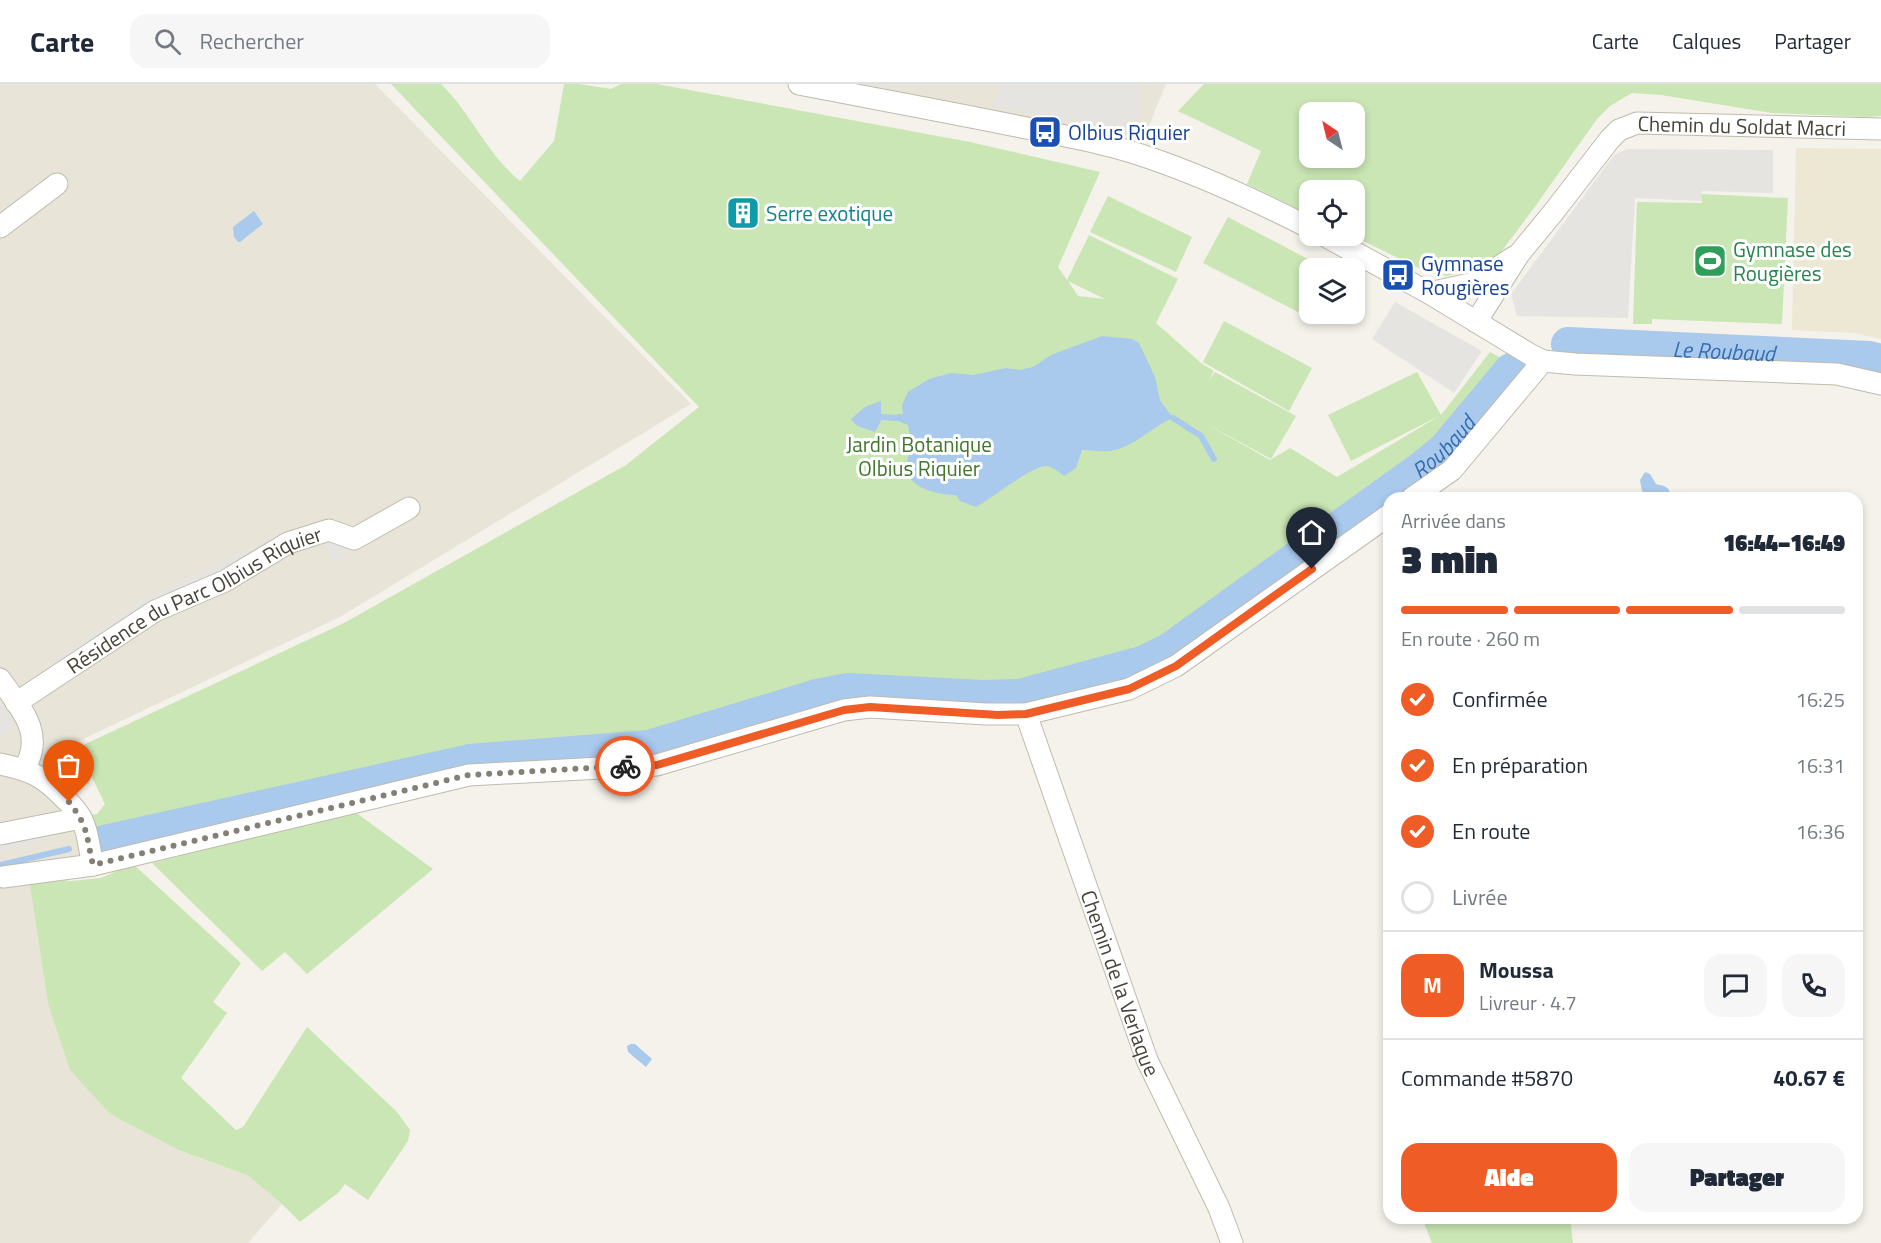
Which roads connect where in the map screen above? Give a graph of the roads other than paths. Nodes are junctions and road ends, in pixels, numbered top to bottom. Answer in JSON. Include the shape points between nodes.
{"nodes":[{"id":1,"x":799,"y":84,"type":"edge"},
{"id":2,"x":1881,"y":129,"type":"edge"},
{"id":3,"x":57,"y":184,"type":"dead end"},
{"id":4,"x":1299,"y":222,"type":"edge"},
{"id":5,"x":0,"y":227,"type":"edge"},
{"id":6,"x":1343,"y":246,"type":"edge"},
{"id":7,"x":1519,"y":254,"type":"junction"},
{"id":8,"x":1474,"y":283,"type":"junction"},
{"id":9,"x":1429,"y":293,"type":"junction"},
{"id":10,"x":1469,"y":317,"type":"junction"},
{"id":11,"x":1544,"y":361,"type":"junction"},
{"id":12,"x":1881,"y":384,"type":"edge"},
{"id":13,"x":1421,"y":492,"type":"edge"},
{"id":14,"x":409,"y":508,"type":"dead end"},
{"id":15,"x":1383,"y":518,"type":"edge"},
{"id":16,"x":0,"y":679,"type":"edge"},
{"id":17,"x":16,"y":703,"type":"junction"},
{"id":18,"x":1026,"y":714,"type":"junction"},
{"id":19,"x":0,"y":764,"type":"edge"},
{"id":20,"x":24,"y":769,"type":"junction"},
{"id":21,"x":81,"y":818,"type":"junction"},
{"id":22,"x":0,"y":834,"type":"edge"},
{"id":23,"x":93,"y":865,"type":"junction"},
{"id":24,"x":3,"y":878,"type":"dead end"},
{"id":25,"x":1232,"y":1243,"type":"edge"}],
"edges":[{"from":1,"to":4,"type":"street","via":[[966,115],[1146,156],[1263,203]]},
{"from":2,"to":7,"type":"street","name":"Chemin du Soldat Macri","via":[[1637,123],[1619,130],[1610,139]]},
{"from":3,"to":5,"type":"street"},
{"from":6,"to":9,"type":"street"},
{"from":7,"to":8,"type":"street","name":"Chemin du Soldat Macri"},
{"from":7,"to":10,"type":"street","name":"Chemin du Soldat Macri"},
{"from":8,"to":9,"type":"street","name":"Chemin du Soldat Macri"},
{"from":8,"to":10,"type":"street","via":[[1468,291]]},
{"from":9,"to":10,"type":"street"},
{"from":10,"to":11,"type":"street"},
{"from":11,"to":12,"type":"street","via":[[1837,374]]},
{"from":11,"to":13,"type":"street","via":[[1452,470]]},
{"from":14,"to":17,"type":"street","name":"Résidence du Parc Olbius Riquier","via":[[354,539],[329,530],[288,543],[225,580],[154,611]]},
{"from":15,"to":18,"type":"street","via":[[1176,666],[1129,689]]},
{"from":16,"to":17,"type":"street"},
{"from":17,"to":20,"type":"street","via":[[30,723],[34,744]]},
{"from":18,"to":23,"type":"street","via":[[870,707],[844,710],[657,765],[469,775]]},
{"from":18,"to":25,"type":"street","name":"Chemin de la Verlaque","via":[[1147,1060]]},
{"from":19,"to":20,"type":"street"},
{"from":20,"to":21,"type":"street","via":[[50,783]]},
{"from":21,"to":22,"type":"street"},
{"from":21,"to":23,"type":"street"},
{"from":23,"to":24,"type":"street"}]}
